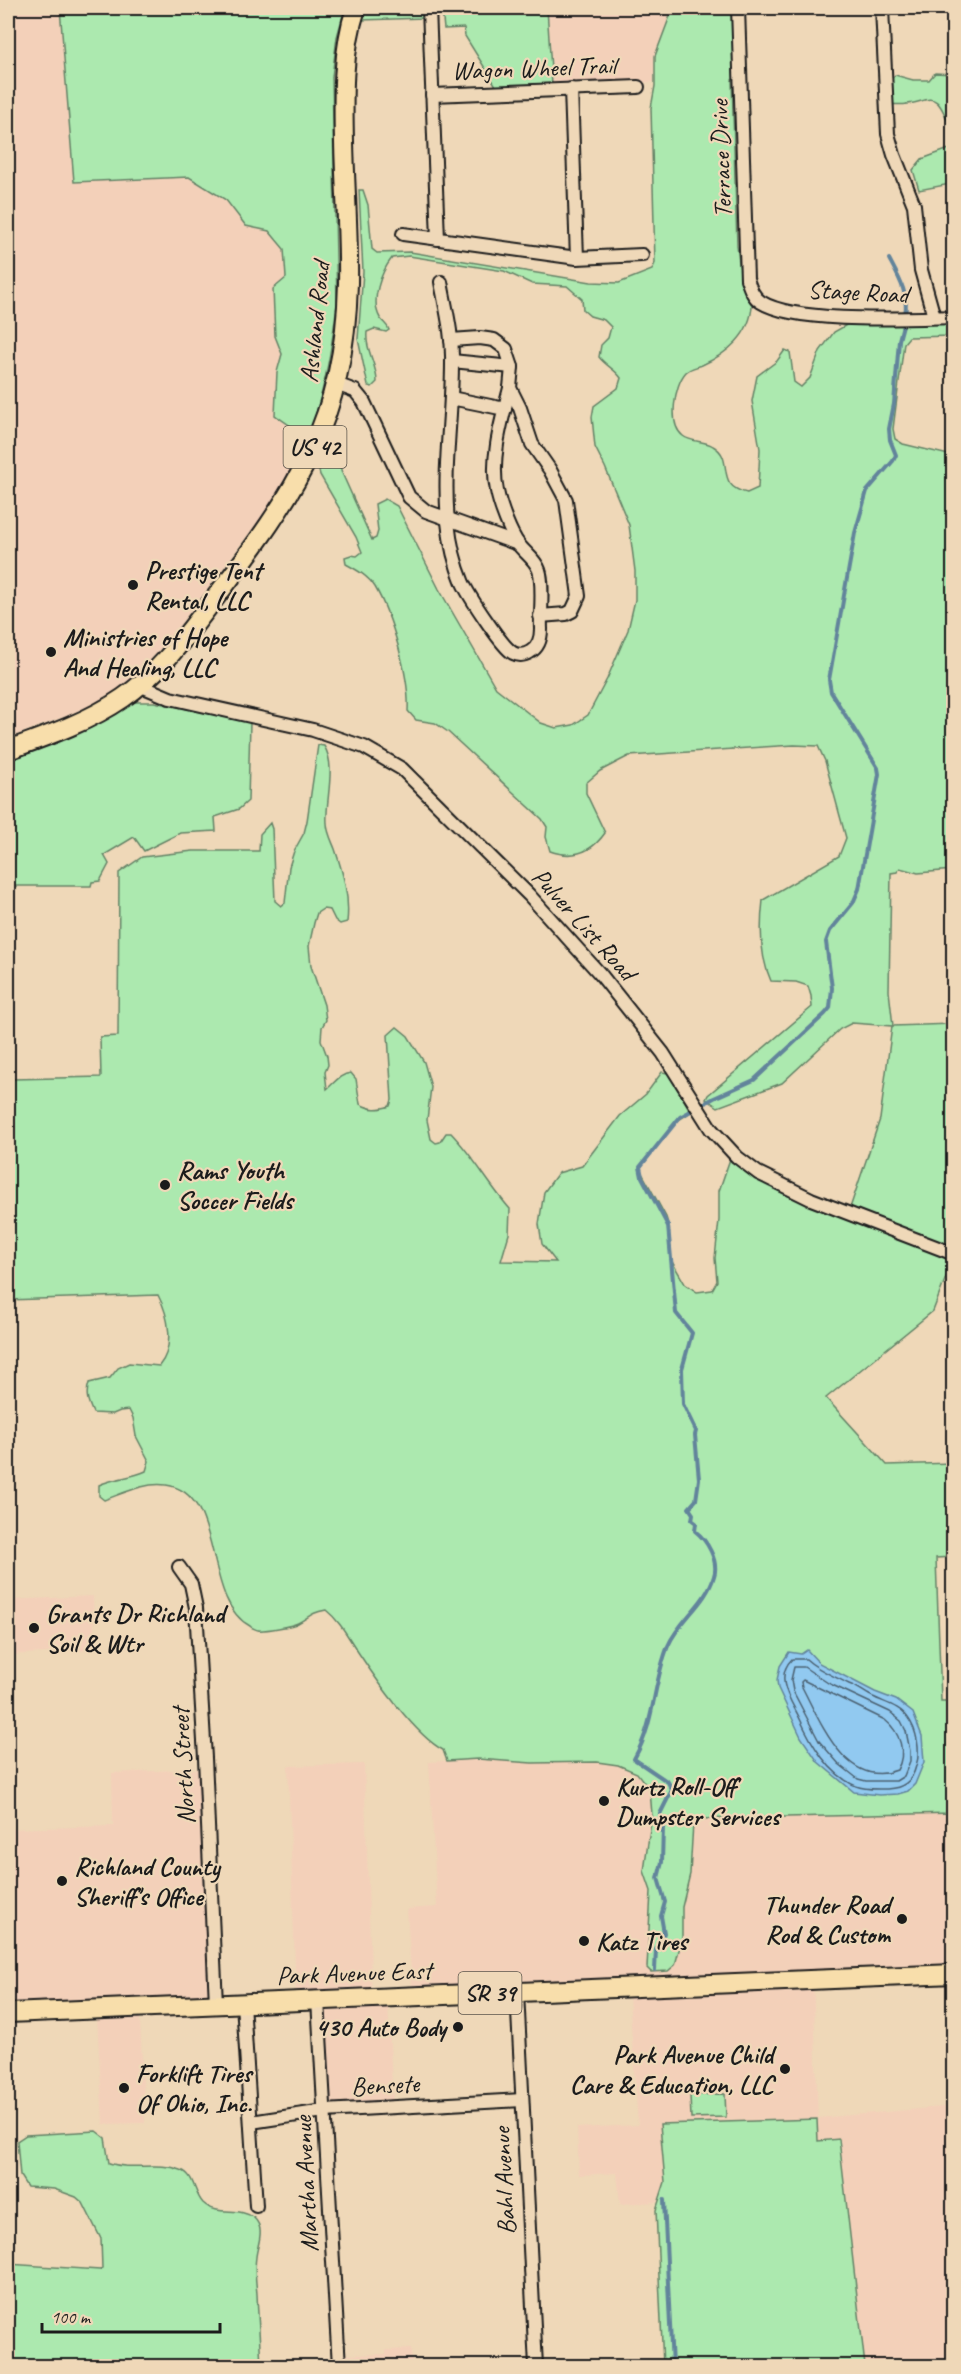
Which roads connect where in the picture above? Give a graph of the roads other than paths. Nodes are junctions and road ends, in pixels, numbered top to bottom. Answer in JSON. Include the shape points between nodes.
{"nodes":[{"id":1,"x":357,"y":8,"type":"edge"},
{"id":2,"x":429,"y":8,"type":"edge"},
{"id":3,"x":738,"y":8,"type":"edge"},
{"id":4,"x":882,"y":8,"type":"edge"},
{"id":5,"x":638,"y":87,"type":"dead end"},
{"id":6,"x":571,"y":89,"type":"junction"},
{"id":7,"x":432,"y":95,"type":"junction"},
{"id":8,"x":403,"y":234,"type":"dead end"},
{"id":9,"x":438,"y":239,"type":"junction"},
{"id":10,"x":642,"y":255,"type":"dead end"},
{"id":11,"x":577,"y":258,"type":"junction"},
{"id":12,"x":441,"y":282,"type":"dead end"},
{"id":13,"x":762,"y":303,"type":"joint"},
{"id":14,"x":934,"y":317,"type":"junction"},
{"id":15,"x":954,"y":317,"type":"edge"},
{"id":16,"x":451,"y":340,"type":"junction"},
{"id":17,"x":452,"y":361,"type":"junction"},
{"id":18,"x":512,"y":367,"type":"junction"},
{"id":19,"x":336,"y":384,"type":"junction"},
{"id":20,"x":510,"y":388,"type":"junction"},
{"id":21,"x":451,"y":398,"type":"junction"},
{"id":22,"x":505,"y":409,"type":"junction"},
{"id":23,"x":448,"y":519,"type":"junction"},
{"id":24,"x":518,"y":544,"type":"junction"},
{"id":25,"x":540,"y":616,"type":"junction"},
{"id":26,"x":139,"y":685,"type":"junction"},
{"id":27,"x":8,"y":750,"type":"edge"},
{"id":28,"x":954,"y":1254,"type":"edge"},
{"id":29,"x":179,"y":1567,"type":"dead end"},
{"id":30,"x":954,"y":1974,"type":"edge"},
{"id":31,"x":517,"y":1992,"type":"junction"},
{"id":32,"x":318,"y":2000,"type":"junction"},
{"id":33,"x":243,"y":2003,"type":"junction"},
{"id":34,"x":216,"y":2004,"type":"junction"},
{"id":35,"x":8,"y":2013,"type":"edge"},
{"id":36,"x":522,"y":2100,"type":"junction"},
{"id":37,"x":324,"y":2111,"type":"junction"},
{"id":38,"x":251,"y":2122,"type":"junction"},
{"id":39,"x":256,"y":2206,"type":"dead end"},
{"id":40,"x":339,"y":2367,"type":"edge"},
{"id":41,"x":536,"y":2367,"type":"edge"}],
"edges":[{"from":1,"to":19,"type":"main road","name":"Ashland Road","number":"US 42","via":[[348,37],[343,80],[348,282]]},
{"from":2,"to":7,"type":"street"},
{"from":3,"to":13,"type":"street","name":"Terrace Drive","via":[[747,279]]},
{"from":4,"to":14,"type":"street","via":[[886,125],[914,205],[921,270]]},
{"from":5,"to":6,"type":"street","name":"Wagon Wheel Trail"},
{"from":6,"to":7,"type":"street","name":"Wagon Wheel Trail"},
{"from":6,"to":11,"type":"street"},
{"from":7,"to":9,"type":"street"},
{"from":8,"to":9,"type":"street"},
{"from":9,"to":11,"type":"street"},
{"from":10,"to":11,"type":"street"},
{"from":12,"to":16,"type":"street"},
{"from":13,"to":14,"type":"street","name":"Stage Road","via":[[823,316]]},
{"from":14,"to":15,"type":"street","name":"Stage Road"},
{"from":16,"to":17,"type":"street"},
{"from":16,"to":18,"type":"street","via":[[494,340],[506,349]]},
{"from":17,"to":18,"type":"street"},
{"from":17,"to":21,"type":"street"},
{"from":18,"to":20,"type":"street"},
{"from":19,"to":23,"type":"street","via":[[355,391],[364,402],[408,497],[426,511]]},
{"from":19,"to":26,"type":"main road","name":"Ashland Road","number":"US 42","via":[[313,452],[276,516],[183,639]]},
{"from":20,"to":22,"type":"street"},
{"from":20,"to":25,"type":"street","via":[[532,444],[561,487],[569,512],[579,596],[572,611]]},
{"from":21,"to":22,"type":"street"},
{"from":21,"to":23,"type":"street","via":[[446,454]]},
{"from":22,"to":24,"type":"street","via":[[496,458],[496,489]]},
{"from":23,"to":24,"type":"street"},
{"from":23,"to":25,"type":"street","via":[[464,584],[504,646],[514,654],[532,651],[539,644]]},
{"from":24,"to":25,"type":"street","via":[[539,571]]},
{"from":26,"to":27,"type":"main road","name":"Ashland Road","number":"US 42","via":[[90,718]]},
{"from":26,"to":28,"type":"street","name":"Pulver List Road","via":[[170,698],[313,730],[364,747],[402,769],[529,895],[601,975],[663,1053],[727,1147],[758,1173],[836,1209]]},
{"from":29,"to":34,"type":"street","name":"North Street","via":[[190,1584],[196,1608]]},
{"from":30,"to":31,"type":"main road","name":"Park Avenue East","number":"SR 39"},
{"from":31,"to":32,"type":"main road","name":"Park Avenue East","number":"SR 39"},
{"from":31,"to":36,"type":"street","name":"Bahl Avenue"},
{"from":32,"to":33,"type":"main road","name":"Park Avenue East","number":"SR 39"},
{"from":32,"to":37,"type":"street","name":"Martha Avenue"},
{"from":33,"to":34,"type":"main road","name":"Park Avenue East","number":"SR 39"},
{"from":33,"to":38,"type":"street"},
{"from":34,"to":35,"type":"main road","name":"Park Avenue East","number":"SR 39"},
{"from":36,"to":37,"type":"street","name":"Bensete"},
{"from":36,"to":41,"type":"street","name":"Bahl Avenue"},
{"from":37,"to":38,"type":"street","name":"Bensete"},
{"from":37,"to":40,"type":"street","name":"Martha Avenue"},
{"from":38,"to":39,"type":"street"}]}
